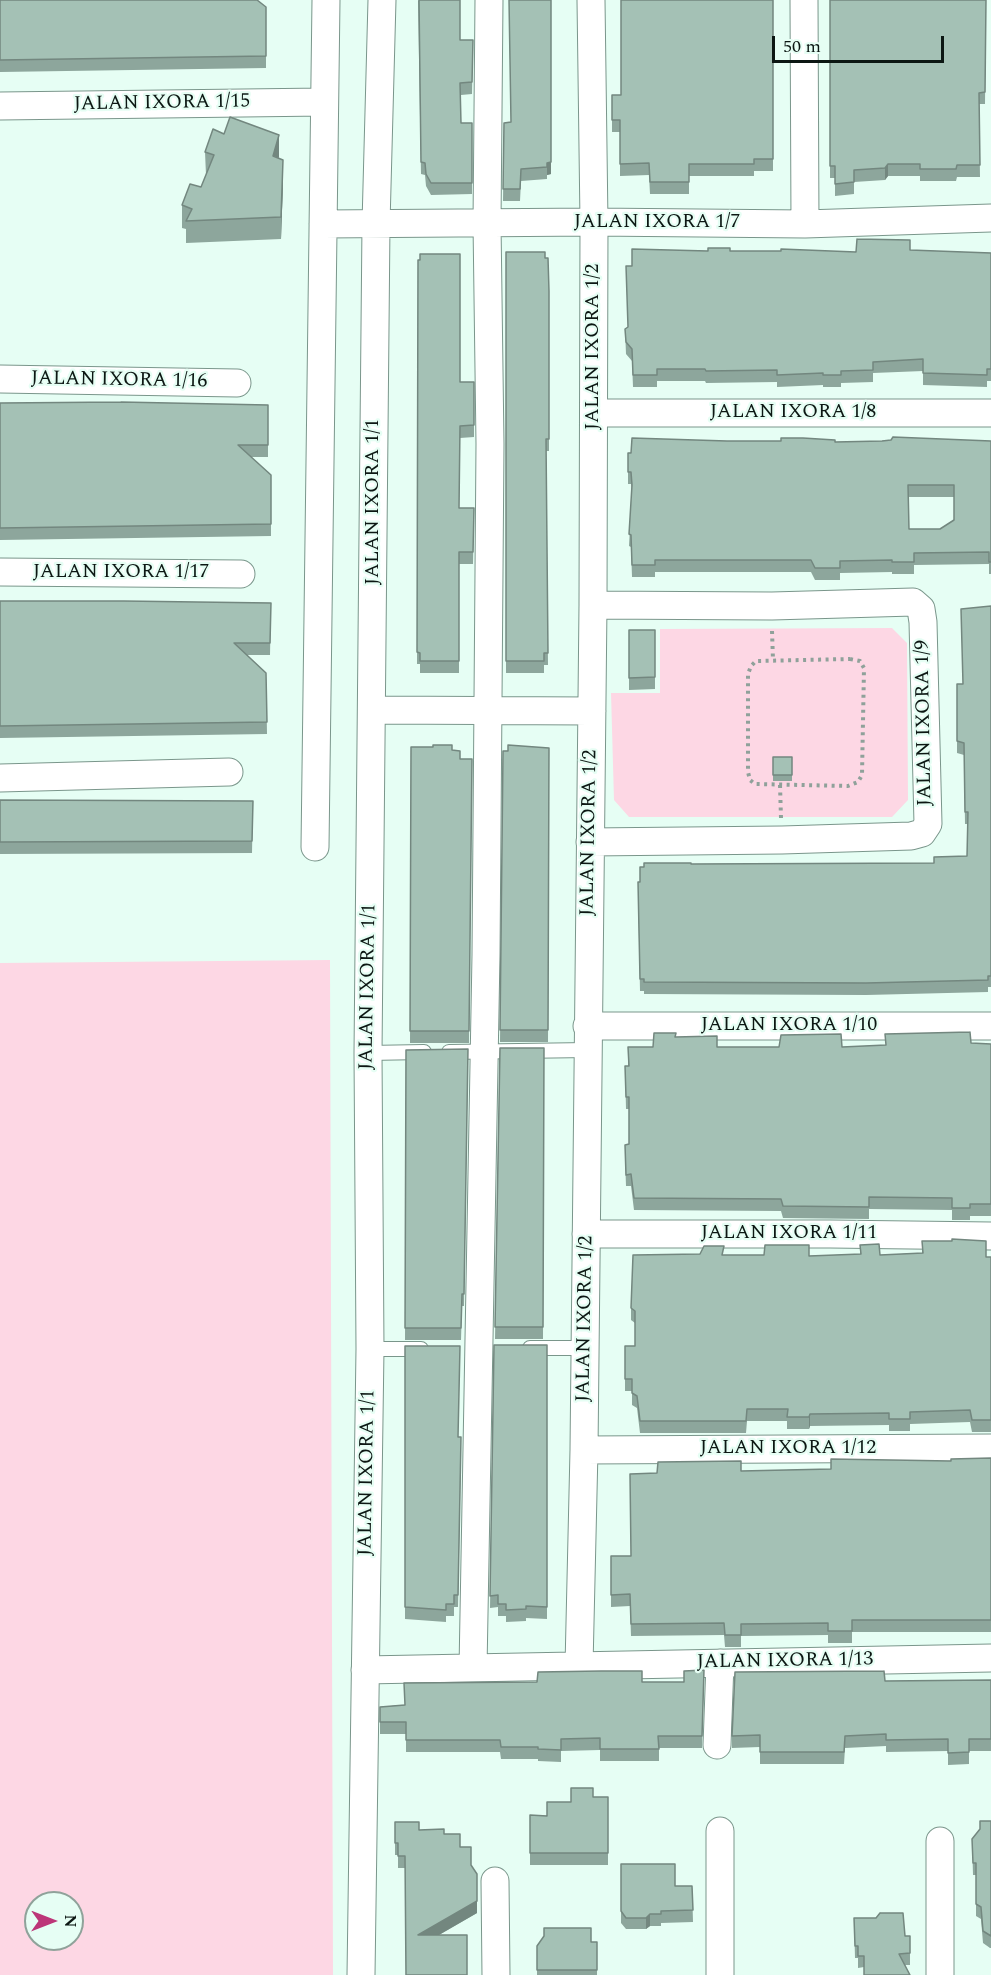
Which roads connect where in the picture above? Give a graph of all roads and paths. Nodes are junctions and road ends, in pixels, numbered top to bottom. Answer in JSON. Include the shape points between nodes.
{"nodes":[{"id":1,"x":326,"y":0,"type":"edge"},
{"id":2,"x":382,"y":0,"type":"edge"},
{"id":3,"x":489,"y":0,"type":"edge"},
{"id":4,"x":591,"y":0,"type":"edge"},
{"id":5,"x":804,"y":0,"type":"edge"},
{"id":6,"x":324,"y":102,"type":"junction"},
{"id":7,"x":0,"y":106,"type":"edge"},
{"id":8,"x":991,"y":218,"type":"edge"},
{"id":9,"x":594,"y":222,"type":"junction"},
{"id":10,"x":487,"y":223,"type":"junction"},
{"id":11,"x":323,"y":224,"type":"junction"},
{"id":12,"x":376,"y":224,"type":"junction"},
{"id":13,"x":805,"y":224,"type":"junction"},
{"id":14,"x":0,"y":379,"type":"edge"},
{"id":15,"x":237,"y":383,"type":"dead end"},
{"id":16,"x":594,"y":413,"type":"junction"},
{"id":17,"x":991,"y":413,"type":"edge"},
{"id":18,"x":0,"y":572,"type":"edge"},
{"id":19,"x":241,"y":574,"type":"dead end"},
{"id":20,"x":593,"y":605,"type":"junction"},
{"id":21,"x":372,"y":710,"type":"junction"},
{"id":22,"x":488,"y":711,"type":"junction"},
{"id":23,"x":592,"y":711,"type":"junction"},
{"id":24,"x":229,"y":772,"type":"dead end"},
{"id":25,"x":0,"y":778,"type":"edge"},
{"id":26,"x":780,"y":785,"type":"junction"},
{"id":27,"x":782,"y":840,"type":"junction"},
{"id":28,"x":590,"y":842,"type":"junction"},
{"id":29,"x":315,"y":847,"type":"dead end"},
{"id":30,"x":991,"y":1026,"type":"edge"},
{"id":31,"x":588,"y":1038,"type":"junction"},
{"id":32,"x":485,"y":1051,"type":"junction"},
{"id":33,"x":368,"y":1053,"type":"junction"},
{"id":34,"x":586,"y":1234,"type":"junction"},
{"id":35,"x":991,"y":1236,"type":"edge"},
{"id":36,"x":514,"y":1348,"type":"edge"},
{"id":37,"x":585,"y":1348,"type":"junction"},
{"id":38,"x":370,"y":1349,"type":"junction"},
{"id":39,"x":430,"y":1349,"type":"edge"},
{"id":40,"x":991,"y":1448,"type":"edge"},
{"id":41,"x":584,"y":1450,"type":"junction"},
{"id":42,"x":991,"y":1658,"type":"edge"},
{"id":43,"x":720,"y":1663,"type":"junction"},
{"id":44,"x":579,"y":1666,"type":"junction"},
{"id":45,"x":473,"y":1668,"type":"junction"},
{"id":46,"x":365,"y":1670,"type":"junction"},
{"id":47,"x":717,"y":1745,"type":"dead end"},
{"id":48,"x":720,"y":1831,"type":"dead end"},
{"id":49,"x":940,"y":1841,"type":"dead end"},
{"id":50,"x":495,"y":1881,"type":"dead end"},
{"id":51,"x":361,"y":1975,"type":"edge"},
{"id":52,"x":496,"y":1975,"type":"edge"},
{"id":53,"x":720,"y":1975,"type":"edge"},
{"id":54,"x":940,"y":1975,"type":"edge"}],
"edges":[{"from":1,"to":6,"type":"street"},
{"from":2,"to":12,"type":"street","name":"JALAN IXORA 1/1"},
{"from":3,"to":10,"type":"street"},
{"from":4,"to":9,"type":"street","name":"JALAN IXORA 1/2"},
{"from":5,"to":13,"type":"street"},
{"from":6,"to":7,"type":"street","name":"JALAN IXORA 1/15"},
{"from":6,"to":11,"type":"street"},
{"from":8,"to":13,"type":"street","name":"JALAN IXORA 1/7"},
{"from":9,"to":10,"type":"street","name":"JALAN IXORA 1/7"},
{"from":9,"to":13,"type":"street","name":"JALAN IXORA 1/7"},
{"from":9,"to":16,"type":"street","name":"JALAN IXORA 1/2"},
{"from":10,"to":12,"type":"street","name":"JALAN IXORA 1/7"},
{"from":10,"to":22,"type":"street"},
{"from":11,"to":12,"type":"street","name":"JALAN IXORA 1/7"},
{"from":11,"to":29,"type":"street"},
{"from":12,"to":21,"type":"street","name":"JALAN IXORA 1/1"},
{"from":14,"to":15,"type":"street","name":"JALAN IXORA 1/16"},
{"from":16,"to":17,"type":"street","name":"JALAN IXORA 1/8"},
{"from":16,"to":20,"type":"street","name":"JALAN IXORA 1/2"},
{"from":18,"to":19,"type":"street","name":"JALAN IXORA 1/17"},
{"from":20,"to":23,"type":"street","name":"JALAN IXORA 1/2"},
{"from":20,"to":27,"type":"street","name":"JALAN IXORA 1/9","via":[[913,603],[921,609],[928,824],[922,833],[911,836]]},
{"from":21,"to":22,"type":"street"},
{"from":21,"to":33,"type":"street","name":"JALAN IXORA 1/1"},
{"from":22,"to":23,"type":"street"},
{"from":22,"to":32,"type":"street"},
{"from":23,"to":28,"type":"street","name":"JALAN IXORA 1/2"},
{"from":24,"to":25,"type":"street"},
{"from":26,"to":26,"type":"path","via":[[754,784],[748,772],[751,666],[756,661],[860,661],[864,668],[862,775],[858,782],[848,786]]},
{"from":26,"to":27,"type":"path"},
{"from":27,"to":28,"type":"street","name":"JALAN IXORA 1/9"},
{"from":28,"to":31,"type":"street","name":"JALAN IXORA 1/2"},
{"from":30,"to":31,"type":"street","name":"JALAN IXORA 1/10"},
{"from":31,"to":32,"type":"lane"},
{"from":31,"to":34,"type":"street","name":"JALAN IXORA 1/2"},
{"from":32,"to":33,"type":"lane"},
{"from":32,"to":45,"type":"street"},
{"from":33,"to":38,"type":"street","name":"JALAN IXORA 1/1"},
{"from":34,"to":35,"type":"street","name":"JALAN IXORA 1/11"},
{"from":34,"to":37,"type":"street","name":"JALAN IXORA 1/2"},
{"from":36,"to":37,"type":"lane"},
{"from":37,"to":41,"type":"street","name":"JALAN IXORA 1/2"},
{"from":38,"to":39,"type":"lane"},
{"from":38,"to":46,"type":"street","name":"JALAN IXORA 1/1"},
{"from":40,"to":41,"type":"street","name":"JALAN IXORA 1/12"},
{"from":41,"to":44,"type":"street","name":"JALAN IXORA 1/2"},
{"from":42,"to":43,"type":"street","name":"JALAN IXORA 1/13"},
{"from":43,"to":44,"type":"street","name":"JALAN IXORA 1/13"},
{"from":43,"to":47,"type":"street"},
{"from":44,"to":45,"type":"street","name":"JALAN IXORA 1/13"},
{"from":45,"to":46,"type":"street","name":"JALAN IXORA 1/13"},
{"from":46,"to":51,"type":"street","name":"JALAN IXORA 1/1"},
{"from":48,"to":53,"type":"street"},
{"from":49,"to":54,"type":"street"},
{"from":50,"to":52,"type":"street"}]}
